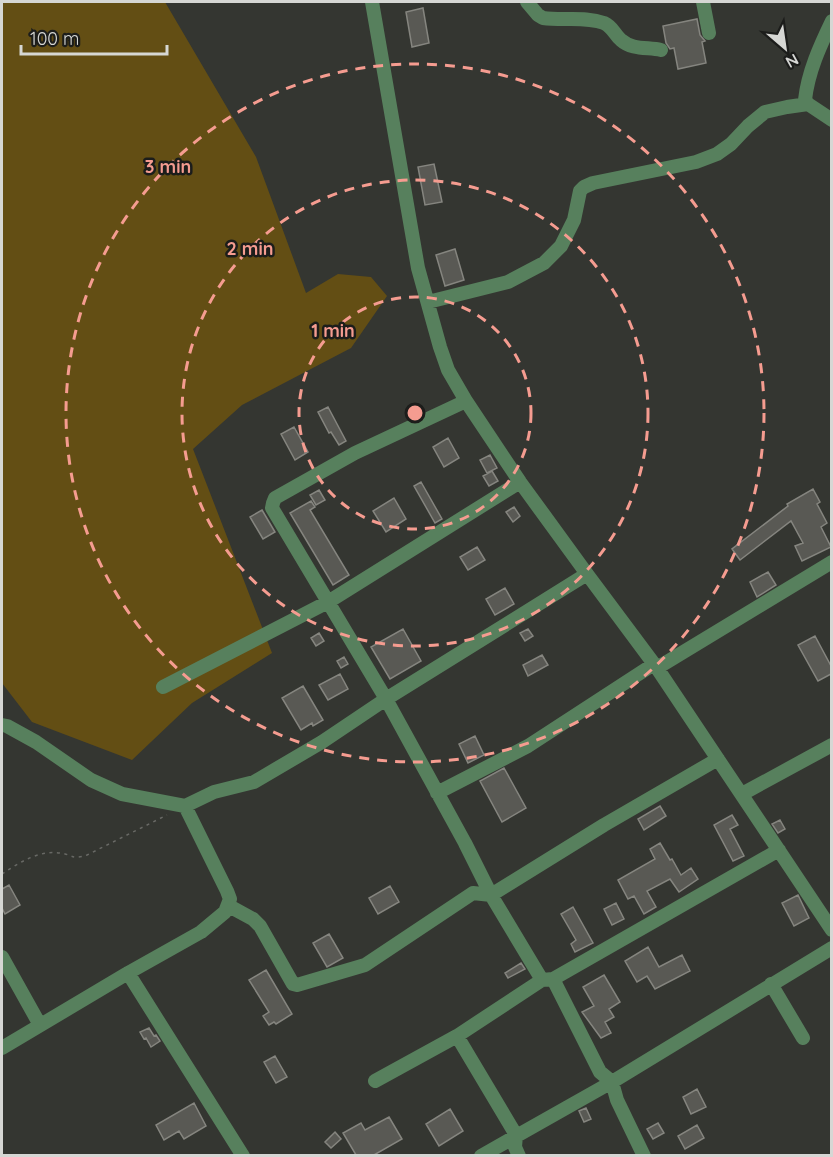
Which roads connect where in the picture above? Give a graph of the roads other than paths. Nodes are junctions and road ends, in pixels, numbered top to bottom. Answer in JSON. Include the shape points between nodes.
{"nodes":[{"id":1,"x":372,"y":2,"type":"edge"},
{"id":2,"x":527,"y":2,"type":"edge"},
{"id":3,"x":703,"y":2,"type":"edge"},
{"id":4,"x":831,"y":21,"type":"edge"},
{"id":5,"x":709,"y":33,"type":"dead end"},
{"id":6,"x":661,"y":50,"type":"dead end"},
{"id":7,"x":808,"y":104,"type":"junction"},
{"id":8,"x":831,"y":120,"type":"edge"},
{"id":9,"x":428,"y":302,"type":"junction"},
{"id":10,"x":466,"y":401,"type":"junction"},
{"id":11,"x":520,"y":482,"type":"junction"},
{"id":12,"x":831,"y":562,"type":"edge"},
{"id":13,"x":587,"y":574,"type":"junction"},
{"id":14,"x":328,"y":602,"type":"junction"},
{"id":15,"x":656,"y":666,"type":"junction"},
{"id":16,"x":163,"y":687,"type":"dead end"},
{"id":17,"x":386,"y":699,"type":"junction"},
{"id":18,"x":2,"y":725,"type":"edge"},
{"id":19,"x":831,"y":745,"type":"edge"},
{"id":20,"x":718,"y":759,"type":"junction"},
{"id":21,"x":437,"y":793,"type":"junction"},
{"id":22,"x":742,"y":794,"type":"junction"},
{"id":23,"x":185,"y":806,"type":"junction"},
{"id":24,"x":778,"y":850,"type":"junction"},
{"id":25,"x":491,"y":895,"type":"junction"},
{"id":26,"x":229,"y":906,"type":"junction"},
{"id":27,"x":831,"y":928,"type":"edge"},
{"id":28,"x":831,"y":948,"type":"edge"},
{"id":29,"x":2,"y":957,"type":"edge"},
{"id":30,"x":128,"y":973,"type":"junction"},
{"id":31,"x":548,"y":979,"type":"junction"},
{"id":32,"x":771,"y":984,"type":"junction"},
{"id":33,"x":40,"y":1025,"type":"junction"},
{"id":34,"x":457,"y":1036,"type":"junction"},
{"id":35,"x":803,"y":1038,"type":"dead end"},
{"id":36,"x":2,"y":1048,"type":"edge"},
{"id":37,"x":375,"y":1081,"type":"dead end"},
{"id":38,"x":612,"y":1082,"type":"junction"},
{"id":39,"x":516,"y":1136,"type":"junction"},
{"id":40,"x":243,"y":1155,"type":"edge"},
{"id":41,"x":481,"y":1155,"type":"edge"},
{"id":42,"x":519,"y":1155,"type":"edge"},
{"id":43,"x":644,"y":1155,"type":"edge"}],
"edges":[{"from":1,"to":9,"type":"street","via":[[418,268]]},
{"from":2,"to":6,"type":"street","via":[[543,18],[601,22],[629,45]]},
{"from":3,"to":5,"type":"street"},
{"from":4,"to":7,"type":"street","via":[[808,81]]},
{"from":7,"to":8,"type":"street"},
{"from":7,"to":9,"type":"street","via":[[765,112],[731,144],[696,162],[584,187],[561,246],[544,263],[508,282]]},
{"from":9,"to":10,"type":"street","via":[[448,370]]},
{"from":10,"to":11,"type":"street"},
{"from":10,"to":14,"type":"street","via":[[355,453],[275,498],[272,508]]},
{"from":11,"to":13,"type":"street"},
{"from":11,"to":14,"type":"street"},
{"from":12,"to":15,"type":"street"},
{"from":13,"to":15,"type":"street"},
{"from":13,"to":17,"type":"street"},
{"from":14,"to":16,"type":"street"},
{"from":14,"to":17,"type":"street"},
{"from":15,"to":20,"type":"street"},
{"from":15,"to":21,"type":"street","via":[[528,746]]},
{"from":17,"to":21,"type":"street"},
{"from":17,"to":23,"type":"street","via":[[254,782],[214,792]]},
{"from":18,"to":23,"type":"street","via":[[36,742],[91,780],[122,794]]},
{"from":19,"to":22,"type":"street"},
{"from":20,"to":22,"type":"street"},
{"from":20,"to":25,"type":"street"},
{"from":21,"to":25,"type":"street"},
{"from":22,"to":24,"type":"street"},
{"from":23,"to":26,"type":"street","via":[[227,891]]},
{"from":24,"to":27,"type":"street"},
{"from":24,"to":31,"type":"street"},
{"from":25,"to":26,"type":"street","via":[[473,893],[365,965],[297,985],[289,979],[260,926]]},
{"from":25,"to":31,"type":"street"},
{"from":26,"to":30,"type":"street","via":[[201,932]]},
{"from":28,"to":32,"type":"street"},
{"from":29,"to":33,"type":"street"},
{"from":30,"to":33,"type":"street"},
{"from":30,"to":40,"type":"street"},
{"from":31,"to":34,"type":"street"},
{"from":31,"to":38,"type":"street","via":[[600,1072]]},
{"from":32,"to":35,"type":"street"},
{"from":32,"to":38,"type":"street"},
{"from":33,"to":36,"type":"street"},
{"from":34,"to":37,"type":"street"},
{"from":34,"to":39,"type":"street"},
{"from":38,"to":39,"type":"street"},
{"from":38,"to":43,"type":"street"},
{"from":39,"to":41,"type":"street"},
{"from":39,"to":42,"type":"street"}]}
